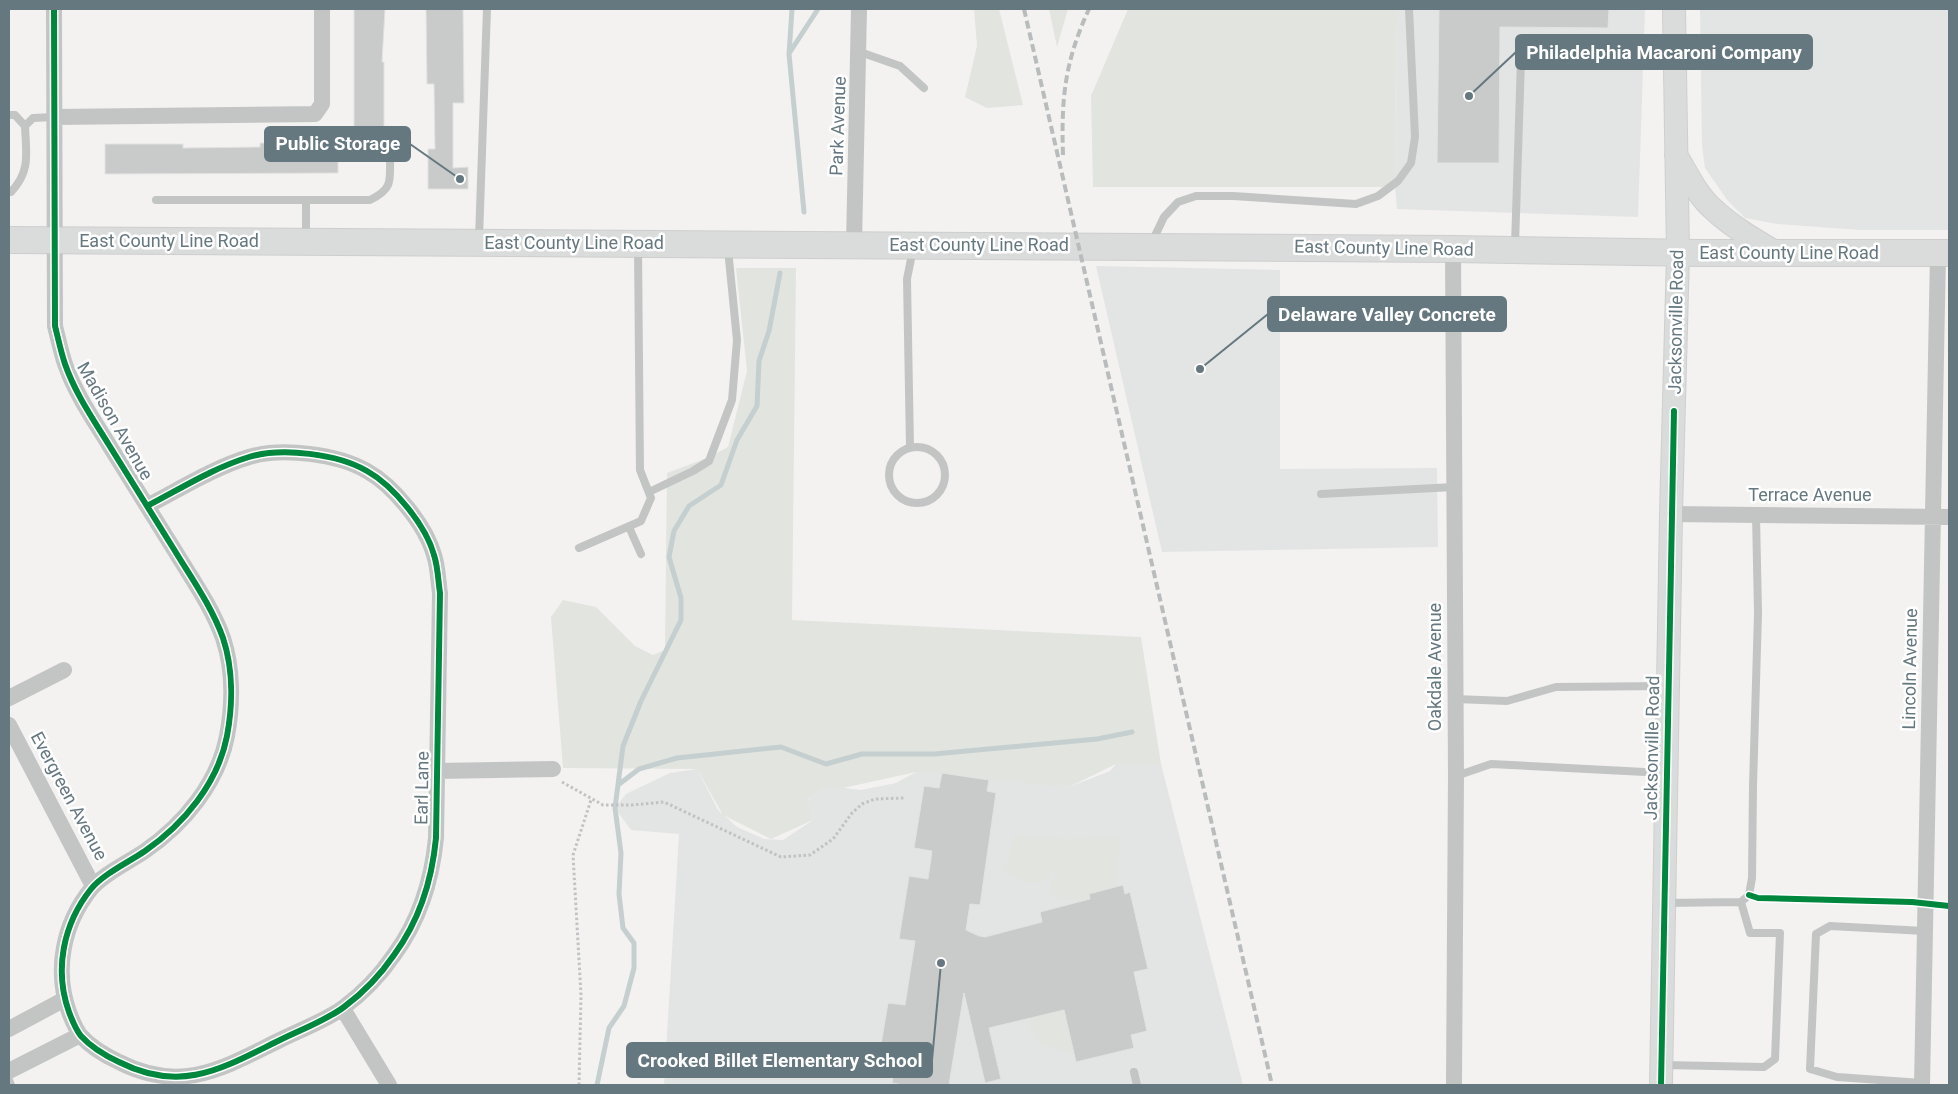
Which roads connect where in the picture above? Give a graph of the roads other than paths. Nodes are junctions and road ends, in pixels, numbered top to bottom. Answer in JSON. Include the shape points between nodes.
{"nodes":[{"id":1,"x":54,"y":9,"type":"edge"},
{"id":2,"x":322,"y":9,"type":"edge"},
{"id":3,"x":487,"y":9,"type":"edge"},
{"id":4,"x":859,"y":9,"type":"edge"},
{"id":5,"x":1409,"y":9,"type":"edge"},
{"id":6,"x":1674,"y":9,"type":"edge"},
{"id":7,"x":860,"y":52,"type":"junction"},
{"id":8,"x":1521,"y":60,"type":"dead end"},
{"id":9,"x":924,"y":88,"type":"dead end"},
{"id":10,"x":9,"y":115,"type":"edge"},
{"id":11,"x":54,"y":117,"type":"junction"},
{"id":12,"x":24,"y":126,"type":"junction"},
{"id":13,"x":1675,"y":154,"type":"junction"},
{"id":14,"x":390,"y":158,"type":"dead end"},
{"id":15,"x":9,"y":192,"type":"edge"},
{"id":16,"x":156,"y":200,"type":"dead end"},
{"id":17,"x":306,"y":200,"type":"junction"},
{"id":18,"x":9,"y":240,"type":"edge"},
{"id":19,"x":55,"y":240,"type":"junction"},
{"id":20,"x":306,"y":242,"type":"junction"},
{"id":21,"x":479,"y":242,"type":"junction"},
{"id":22,"x":638,"y":244,"type":"junction"},
{"id":23,"x":728,"y":244,"type":"junction"},
{"id":24,"x":854,"y":244,"type":"junction"},
{"id":25,"x":914,"y":245,"type":"junction"},
{"id":26,"x":1150,"y":246,"type":"junction"},
{"id":27,"x":1453,"y":249,"type":"junction"},
{"id":28,"x":1515,"y":250,"type":"junction"},
{"id":29,"x":1678,"y":253,"type":"junction"},
{"id":30,"x":1777,"y":253,"type":"junction"},
{"id":31,"x":1944,"y":253,"type":"edge"},
{"id":32,"x":910,"y":448,"type":"junction"},
{"id":33,"x":1454,"y":487,"type":"junction"},
{"id":34,"x":648,"y":492,"type":"junction"},
{"id":35,"x":1320,"y":494,"type":"dead end"},
{"id":36,"x":147,"y":506,"type":"junction"},
{"id":37,"x":1671,"y":514,"type":"junction"},
{"id":38,"x":1756,"y":515,"type":"junction"},
{"id":39,"x":1941,"y":516,"type":"edge"},
{"id":40,"x":629,"y":527,"type":"junction"},
{"id":41,"x":579,"y":548,"type":"dead end"},
{"id":42,"x":641,"y":554,"type":"dead end"},
{"id":43,"x":64,"y":670,"type":"dead end"},
{"id":44,"x":1668,"y":686,"type":"junction"},
{"id":45,"x":9,"y":698,"type":"edge"},
{"id":46,"x":1455,"y":699,"type":"junction"},
{"id":47,"x":9,"y":725,"type":"edge"},
{"id":48,"x":553,"y":769,"type":"road end"},
{"id":49,"x":437,"y":771,"type":"junction"},
{"id":50,"x":1666,"y":774,"type":"junction"},
{"id":51,"x":1456,"y":776,"type":"junction"},
{"id":52,"x":93,"y":886,"type":"junction"},
{"id":53,"x":1741,"y":902,"type":"junction"},
{"id":54,"x":1664,"y":903,"type":"junction"},
{"id":55,"x":1925,"y":931,"type":"junction"},
{"id":56,"x":65,"y":999,"type":"junction"},
{"id":57,"x":343,"y":1008,"type":"junction"},
{"id":58,"x":9,"y":1029,"type":"edge"},
{"id":59,"x":80,"y":1035,"type":"junction"},
{"id":60,"x":9,"y":1071,"type":"edge"},
{"id":61,"x":1134,"y":1072,"type":"dead end"},
{"id":62,"x":1661,"y":1075,"type":"edge"},
{"id":63,"x":9,"y":1080,"type":"edge"},
{"id":64,"x":1922,"y":1084,"type":"edge"},
{"id":65,"x":11,"y":1085,"type":"edge"},
{"id":66,"x":389,"y":1085,"type":"edge"},
{"id":67,"x":1137,"y":1085,"type":"edge"},
{"id":68,"x":1454,"y":1085,"type":"edge"}],
"edges":[{"from":1,"to":11,"type":"street","name":"Madison Avenue"},
{"from":2,"to":11,"type":"street","via":[[322,104],[315,114]]},
{"from":3,"to":21,"type":"lane"},
{"from":4,"to":7,"type":"street","name":"Park Avenue"},
{"from":5,"to":26,"type":"lane","via":[[1414,137],[1411,162],[1398,181],[1378,196],[1356,204],[1196,196],[1178,202],[1164,217]]},
{"from":6,"to":13,"type":"main road","name":"Jacksonville Road"},
{"from":7,"to":9,"type":"lane","via":[[900,66]]},
{"from":7,"to":24,"type":"street","name":"Park Avenue"},
{"from":8,"to":28,"type":"lane"},
{"from":10,"to":12,"type":"lane","via":[[15,115]]},
{"from":11,"to":12,"type":"lane","via":[[33,118]]},
{"from":11,"to":19,"type":"street","name":"Madison Avenue"},
{"from":12,"to":15,"type":"lane","via":[[26,164],[21,181]]},
{"from":13,"to":29,"type":"main road","name":"Jacksonville Road"},
{"from":13,"to":30,"type":"main road","via":[[1712,208],[1736,228]]},
{"from":14,"to":17,"type":"lane","via":[[390,183],[383,194],[370,200]]},
{"from":16,"to":17,"type":"lane"},
{"from":17,"to":20,"type":"lane"},
{"from":18,"to":19,"type":"main road","name":"East County Line Road"},
{"from":19,"to":20,"type":"main road","name":"East County Line Road"},
{"from":19,"to":36,"type":"street","name":"Madison Avenue","via":[[55,326],[65,364],[82,400]]},
{"from":20,"to":21,"type":"main road","name":"East County Line Road"},
{"from":21,"to":22,"type":"main road","name":"East County Line Road"},
{"from":22,"to":23,"type":"main road","name":"East County Line Road"},
{"from":22,"to":34,"type":"lane","via":[[640,470]]},
{"from":23,"to":24,"type":"main road","name":"East County Line Road"},
{"from":23,"to":34,"type":"lane","via":[[737,340],[732,400],[709,461]]},
{"from":24,"to":25,"type":"main road","name":"East County Line Road"},
{"from":25,"to":26,"type":"main road","name":"East County Line Road"},
{"from":25,"to":32,"type":"lane","via":[[907,279]]},
{"from":26,"to":27,"type":"main road","name":"East County Line Road"},
{"from":27,"to":28,"type":"main road","name":"East County Line Road"},
{"from":27,"to":33,"type":"street","name":"Oakdale Avenue"},
{"from":28,"to":29,"type":"main road","name":"East County Line Road"},
{"from":29,"to":30,"type":"main road","name":"East County Line Road"},
{"from":29,"to":37,"type":"main road","name":"Jacksonville Road"},
{"from":30,"to":31,"type":"main road","name":"East County Line Road"},
{"from":31,"to":39,"type":"street","name":"Lincoln Avenue"},
{"from":32,"to":32,"type":"lane","via":[[919,447],[935,453],[944,468],[943,486],[931,499],[923,502],[904,500],[897,494],[889,477],[894,459]]},
{"from":33,"to":35,"type":"lane"},
{"from":33,"to":46,"type":"street","name":"Oakdale Avenue"},
{"from":34,"to":40,"type":"lane","via":[[651,498],[641,521]]},
{"from":36,"to":49,"type":"street","name":"Earl Lane","via":[[213,471],[251,456],[292,451],[330,457],[367,470],[396,493],[418,521],[434,554],[440,593]]},
{"from":36,"to":52,"type":"street","name":"Madison Avenue","via":[[210,607],[223,638],[230,670],[227,738],[215,771],[199,800],[178,825]]},
{"from":37,"to":38,"type":"street","name":"Terrace Avenue"},
{"from":37,"to":44,"type":"main road","name":"Jacksonville Road"},
{"from":38,"to":39,"type":"street","name":"Terrace Avenue"},
{"from":38,"to":53,"type":"lane","via":[[1758,613],[1752,878],[1749,895]]},
{"from":39,"to":55,"type":"street","name":"Lincoln Avenue"},
{"from":40,"to":41,"type":"lane"},
{"from":40,"to":42,"type":"lane"},
{"from":43,"to":45,"type":"street"},
{"from":44,"to":46,"type":"lane","via":[[1556,687],[1507,701]]},
{"from":44,"to":50,"type":"main road","name":"Jacksonville Road"},
{"from":46,"to":51,"type":"street","name":"Oakdale Avenue"},
{"from":47,"to":52,"type":"street","name":"Evergreen Avenue"},
{"from":48,"to":49,"type":"street"},
{"from":49,"to":57,"type":"street","name":"Earl Lane","via":[[434,862],[418,912],[394,955],[368,986]]},
{"from":50,"to":51,"type":"lane","via":[[1491,764]]},
{"from":50,"to":54,"type":"main road","name":"Jacksonville Road"},
{"from":51,"to":68,"type":"street","name":"Oakdale Avenue"},
{"from":52,"to":56,"type":"street","name":"Madison Avenue","via":[[75,912],[65,939],[61,969]]},
{"from":53,"to":54,"type":"lane"},
{"from":53,"to":62,"type":"lane","via":[[1750,932],[1780,933],[1776,1059],[1764,1067]]},
{"from":54,"to":62,"type":"main road","name":"Jacksonville Road"},
{"from":55,"to":64,"type":"street","name":"Lincoln Avenue"},
{"from":55,"to":64,"type":"lane","via":[[1830,926],[1816,934],[1810,1069],[1837,1077]]},
{"from":56,"to":58,"type":"street"},
{"from":56,"to":59,"type":"street","name":"Earl Lane"},
{"from":57,"to":59,"type":"street","name":"Earl Lane","via":[[220,1069],[193,1076],[166,1078],[136,1071],[107,1056]]},
{"from":57,"to":66,"type":"street"},
{"from":59,"to":60,"type":"street"},
{"from":61,"to":67,"type":"lane"},
{"from":63,"to":65,"type":"lane"}]}
